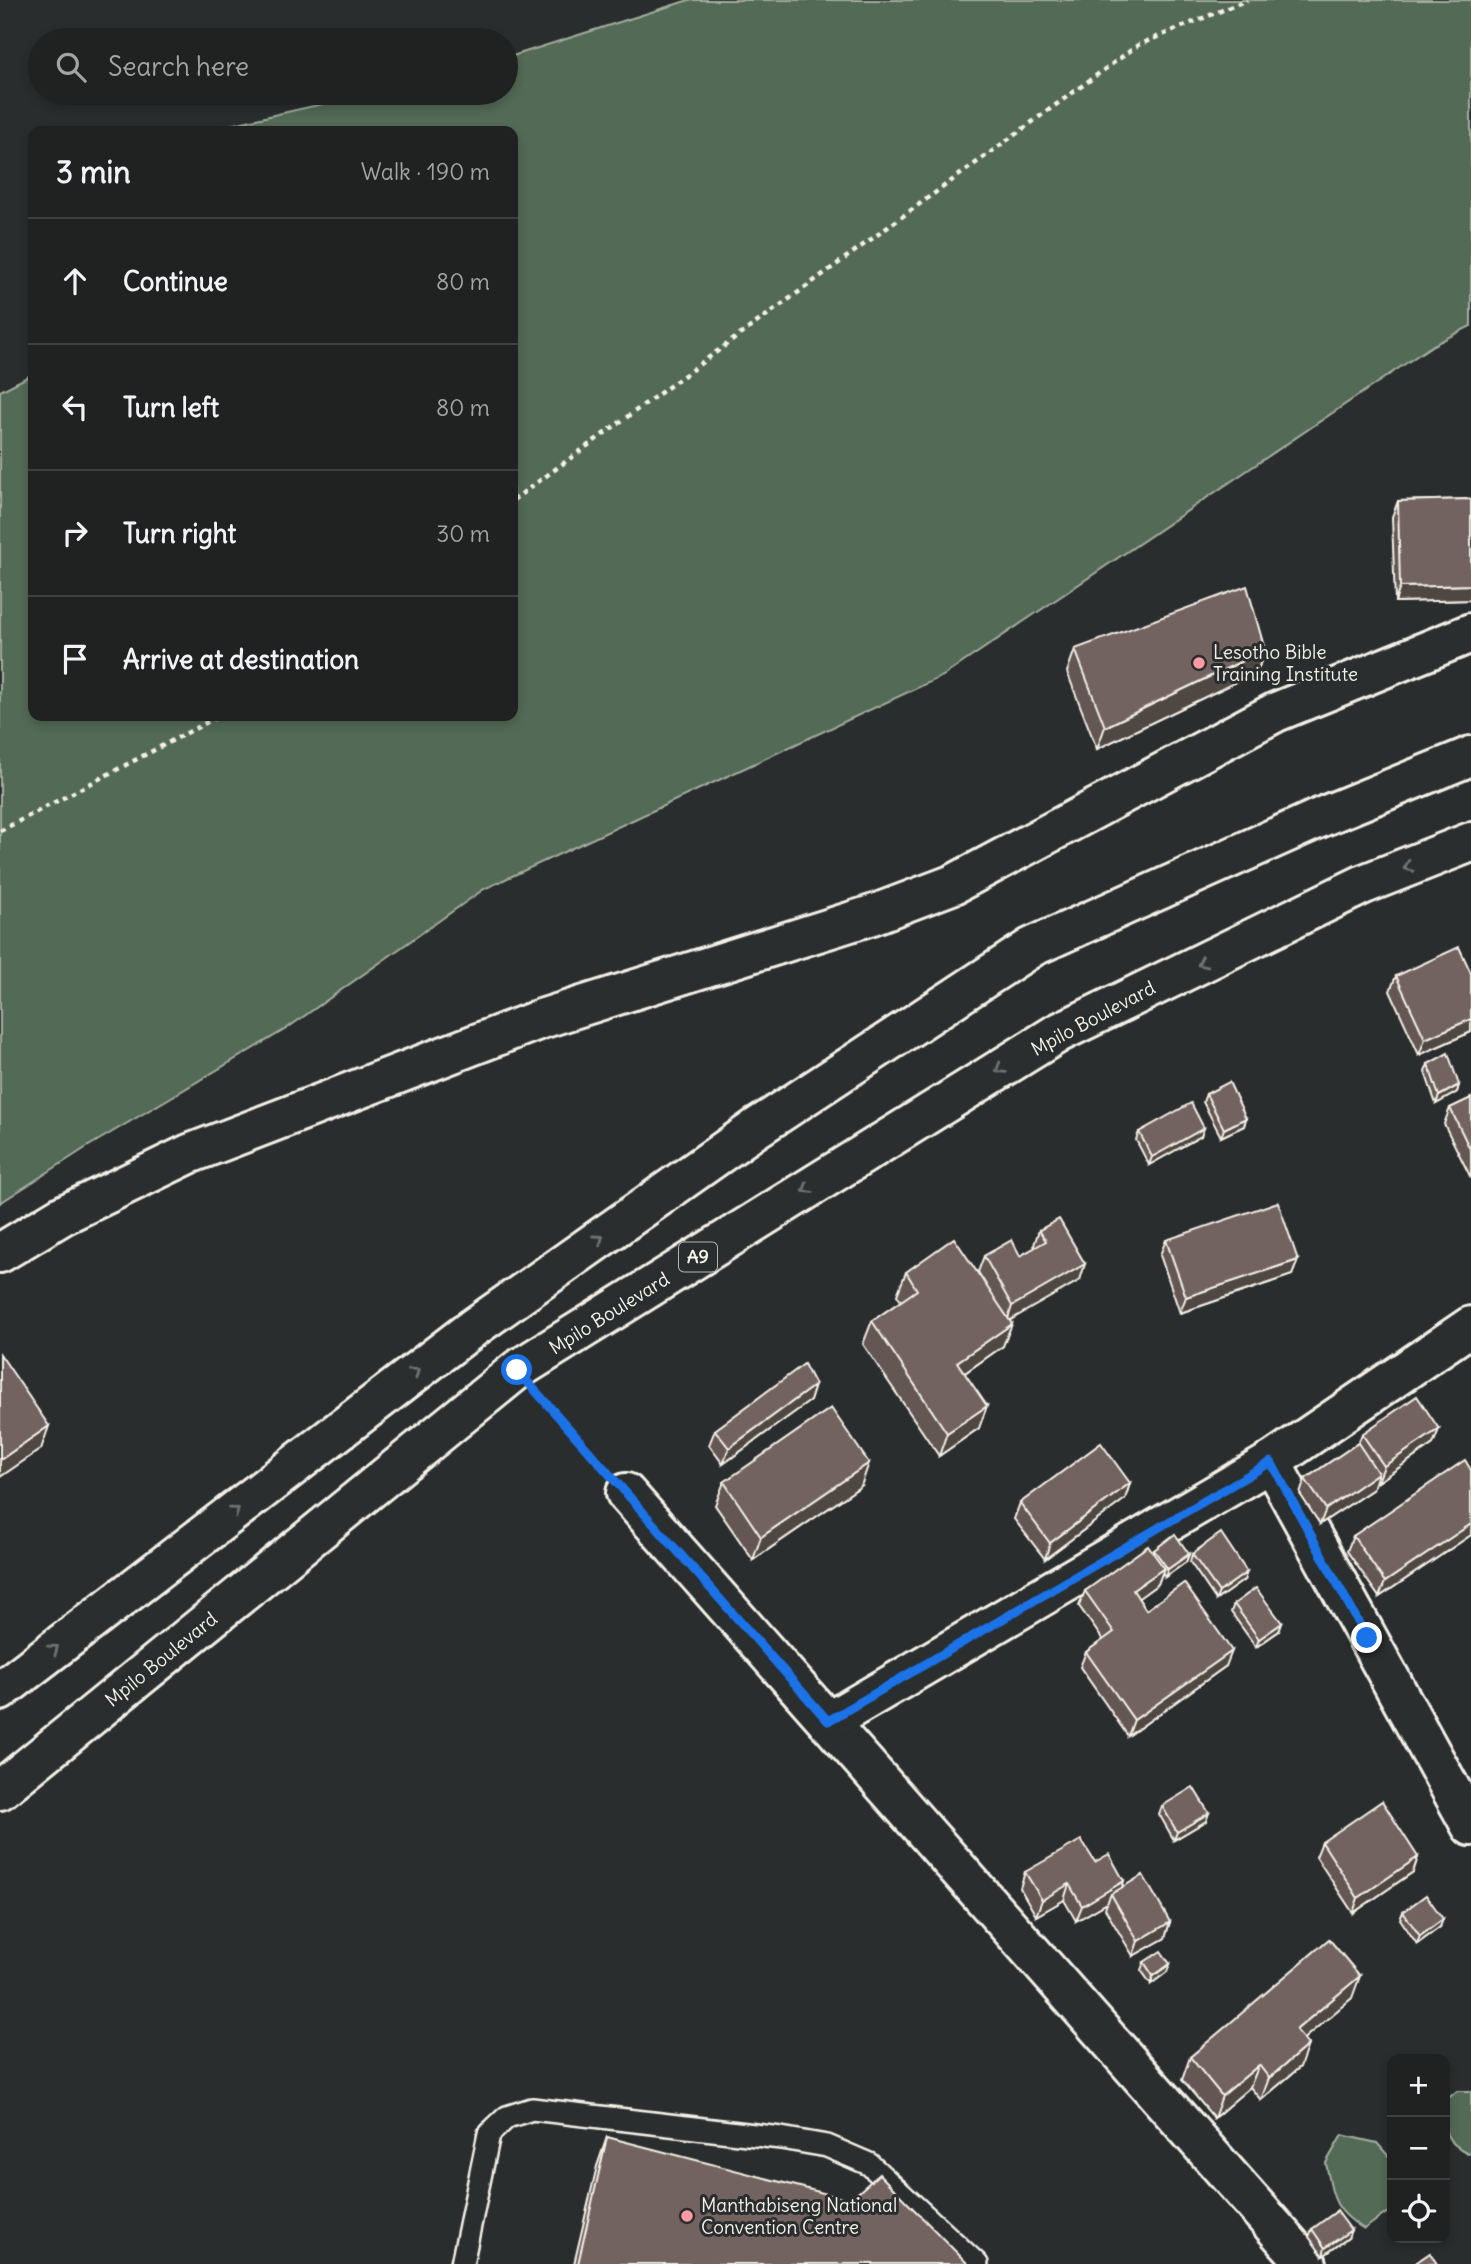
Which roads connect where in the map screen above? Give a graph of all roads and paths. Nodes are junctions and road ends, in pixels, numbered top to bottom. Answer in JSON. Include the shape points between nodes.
{"nodes":[{"id":1,"x":1247,"y":0,"type":"edge"},
{"id":2,"x":518,"y":496,"type":"edge"},
{"id":3,"x":1471,"y":634,"type":"edge"},
{"id":4,"x":209,"y":721,"type":"edge"},
{"id":5,"x":1471,"y":756,"type":"edge"},
{"id":6,"x":0,"y":831,"type":"edge"},
{"id":7,"x":1471,"y":842,"type":"edge"},
{"id":8,"x":0,"y":1253,"type":"edge"},
{"id":9,"x":1471,"y":1326,"type":"edge"},
{"id":10,"x":517,"y":1370,"type":"junction"},
{"id":11,"x":1271,"y":1462,"type":"junction"},
{"id":12,"x":626,"y":1493,"type":"joint"},
{"id":13,"x":0,"y":1691,"type":"edge"},
{"id":14,"x":828,"y":1721,"type":"junction"},
{"id":15,"x":0,"y":1790,"type":"edge"},
{"id":16,"x":1471,"y":1826,"type":"edge"},
{"id":17,"x":462,"y":2264,"type":"edge"},
{"id":18,"x":977,"y":2264,"type":"edge"},
{"id":19,"x":1307,"y":2264,"type":"edge"}],
"edges":[{"from":1,"to":2,"type":"path","via":[[1138,45]]},
{"from":3,"to":8,"type":"main road","via":[[1276,712],[954,884],[872,915],[541,1019],[188,1154],[63,1215]]},
{"from":4,"to":6,"type":"path"},
{"from":13,"to":5,"type":"main road","one_way":true,"via":[[473,1328],[755,1129],[1032,947],[1326,815]]},
{"from":7,"to":10,"type":"main road","name":"Mpilo Boulevard","number":"A9","one_way":true,"via":[[1364,884],[1058,1033]]},
{"from":9,"to":11,"type":"main road"},
{"from":10,"to":12,"type":"path"},
{"from":10,"to":15,"type":"main road","name":"Mpilo Boulevard","number":"A9"},
{"from":11,"to":14,"type":"main road"},
{"from":11,"to":16,"type":"main road"},
{"from":12,"to":14,"type":"main road"},
{"from":14,"to":19,"type":"main road"},
{"from":17,"to":18,"type":"lane","via":[[489,2134],[507,2117],[532,2109],[827,2146],[869,2164]]}]}
